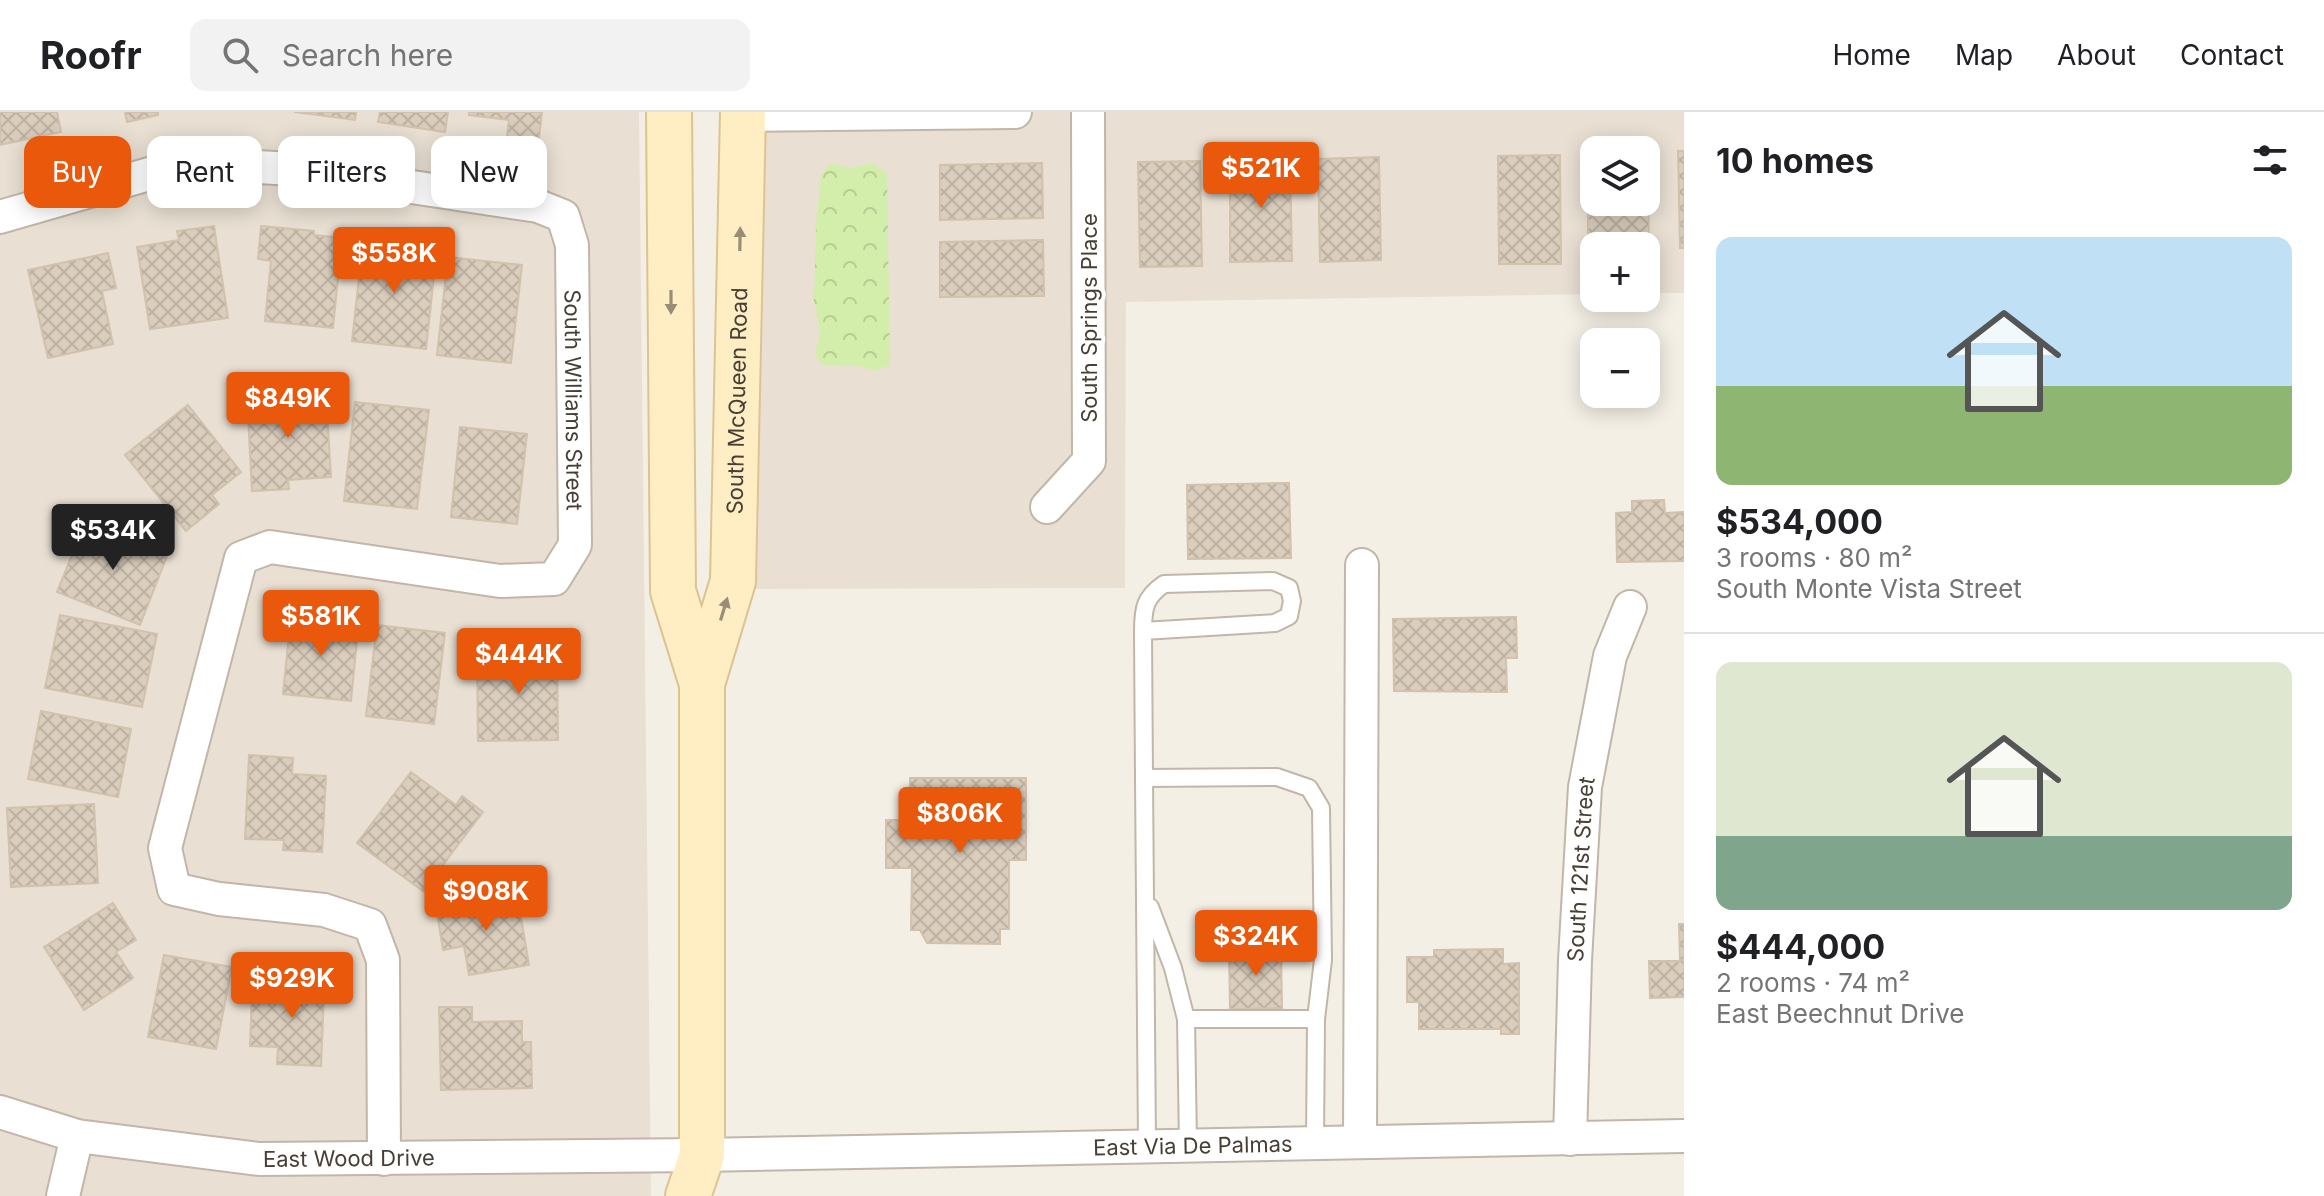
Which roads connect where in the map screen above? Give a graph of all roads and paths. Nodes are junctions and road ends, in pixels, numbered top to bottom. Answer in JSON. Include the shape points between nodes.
{"nodes":[{"id":1,"x":669,"y":112,"type":"edge"},
{"id":2,"x":932,"y":112,"type":"edge"},
{"id":3,"x":1015,"y":112,"type":"edge"},
{"id":4,"x":1088,"y":112,"type":"edge"},
{"id":5,"x":743,"y":114,"type":"edge"},
{"id":6,"x":0,"y":217,"type":"edge"},
{"id":7,"x":1047,"y":507,"type":"dead end"},
{"id":8,"x":1362,"y":565,"type":"dead end"},
{"id":9,"x":1630,"y":607,"type":"dead end"},
{"id":10,"x":1143,"y":631,"type":"junction"},
{"id":11,"x":702,"y":684,"type":"junction"},
{"id":12,"x":1144,"y":778,"type":"junction"},
{"id":13,"x":1145,"y":894,"type":"junction"},
{"id":14,"x":1186,"y":1019,"type":"junction"},
{"id":15,"x":1316,"y":1019,"type":"junction"},
{"id":16,"x":0,"y":1112,"type":"edge"},
{"id":17,"x":77,"y":1136,"type":"junction"},
{"id":18,"x":1684,"y":1136,"type":"edge"},
{"id":19,"x":1570,"y":1139,"type":"junction"},
{"id":20,"x":1360,"y":1142,"type":"junction"},
{"id":21,"x":1315,"y":1143,"type":"junction"},
{"id":22,"x":1188,"y":1145,"type":"junction"},
{"id":23,"x":1147,"y":1146,"type":"junction"},
{"id":24,"x":702,"y":1155,"type":"junction"},
{"id":25,"x":384,"y":1159,"type":"junction"},
{"id":26,"x":63,"y":1196,"type":"edge"},
{"id":27,"x":688,"y":1196,"type":"edge"},
{"id":28,"x":720,"y":1196,"type":"edge"}],
"edges":[{"from":1,"to":11,"type":"main road","name":"South McQueen Road","one_way":true,"via":[[673,591]]},
{"from":2,"to":3,"type":"street"},
{"from":2,"to":5,"type":"street"},
{"from":4,"to":7,"type":"street","name":"South Springs Place","via":[[1089,461]]},
{"from":11,"to":5,"type":"main road","name":"South McQueen Road","one_way":true,"via":[[733,581]]},
{"from":6,"to":25,"type":"street","name":"South Williams Street","via":[[163,170],[223,165],[292,169],[538,206],[563,216],[572,245],[575,545],[554,579],[500,581],[270,547],[241,558],[165,848],[174,889],[324,910],[370,925],[383,960]]},
{"from":8,"to":20,"type":"street"},
{"from":9,"to":19,"type":"street","name":"South 121st Street","via":[[1610,656],[1585,787]]},
{"from":10,"to":10,"type":"lane","via":[[1149,594],[1164,584],[1273,581],[1289,588],[1289,616],[1275,623]]},
{"from":10,"to":12,"type":"lane"},
{"from":11,"to":24,"type":"main road","name":"South McQueen Road"},
{"from":12,"to":13,"type":"lane"},
{"from":12,"to":15,"type":"lane","via":[[1277,777],[1309,788],[1321,808],[1323,960]]},
{"from":13,"to":14,"type":"lane"},
{"from":13,"to":23,"type":"lane"},
{"from":14,"to":15,"type":"lane"},
{"from":14,"to":22,"type":"lane"},
{"from":15,"to":21,"type":"lane"},
{"from":16,"to":17,"type":"street","name":"East Wood Drive"},
{"from":17,"to":25,"type":"street","name":"East Wood Drive","via":[[259,1159]]},
{"from":17,"to":26,"type":"street"},
{"from":18,"to":19,"type":"street","name":"East Via De Palmas"},
{"from":19,"to":20,"type":"street","name":"East Via De Palmas"},
{"from":20,"to":21,"type":"street","name":"East Via De Palmas"},
{"from":21,"to":22,"type":"street","name":"East Via De Palmas"},
{"from":22,"to":23,"type":"street","name":"East Via De Palmas"},
{"from":23,"to":24,"type":"street","name":"East Via De Palmas"},
{"from":24,"to":25,"type":"street","name":"East Wood Drive"},
{"from":24,"to":27,"type":"main road","name":"South McQueen Road"},
{"from":24,"to":28,"type":"main road","name":"South McQueen Road"}]}
